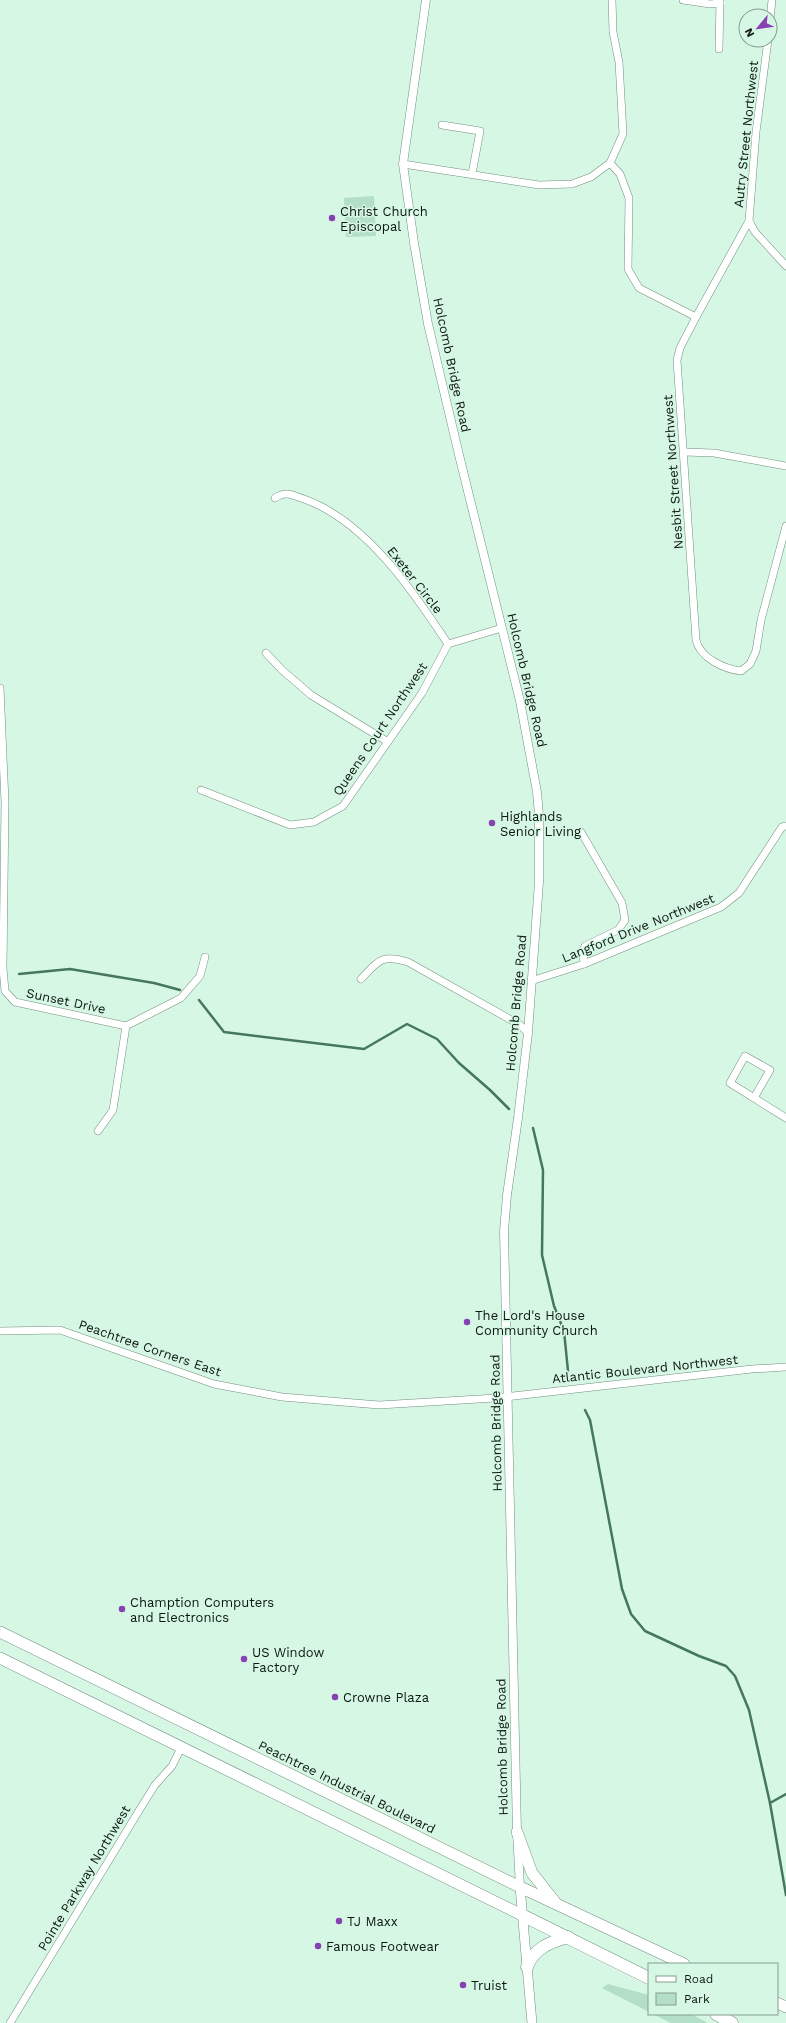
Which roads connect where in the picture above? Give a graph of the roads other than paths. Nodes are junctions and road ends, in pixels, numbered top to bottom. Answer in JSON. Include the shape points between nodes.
{"nodes":[{"id":1,"x":426,"y":0,"type":"edge"},
{"id":2,"x":612,"y":0,"type":"edge"},
{"id":3,"x":683,"y":0,"type":"edge"},
{"id":4,"x":720,"y":2,"type":"edge"},
{"id":5,"x":767,"y":48,"type":"edge"},
{"id":6,"x":719,"y":49,"type":"dead end"},
{"id":7,"x":442,"y":125,"type":"dead end"},
{"id":8,"x":610,"y":163,"type":"junction"},
{"id":9,"x":403,"y":164,"type":"junction"},
{"id":10,"x":472,"y":174,"type":"junction"},
{"id":11,"x":749,"y":221,"type":"junction"},
{"id":12,"x":786,"y":266,"type":"edge"},
{"id":13,"x":696,"y":317,"type":"junction"},
{"id":14,"x":684,"y":452,"type":"junction"},
{"id":15,"x":786,"y":466,"type":"edge"},
{"id":16,"x":274,"y":498,"type":"dead end"},
{"id":17,"x":786,"y":526,"type":"edge"},
{"id":18,"x":502,"y":628,"type":"junction"},
{"id":19,"x":448,"y":644,"type":"junction"},
{"id":20,"x":266,"y":653,"type":"dead end"},
{"id":21,"x":0,"y":688,"type":"edge"},
{"id":22,"x":388,"y":742,"type":"junction"},
{"id":23,"x":201,"y":790,"type":"dead end"},
{"id":24,"x":3,"y":802,"type":"edge"},
{"id":25,"x":786,"y":826,"type":"edge"},
{"id":26,"x":581,"y":832,"type":"dead end"},
{"id":27,"x":205,"y":957,"type":"dead end"},
{"id":28,"x":584,"y":964,"type":"junction"},
{"id":29,"x":361,"y":979,"type":"dead end"},
{"id":30,"x":531,"y":981,"type":"junction"},
{"id":31,"x":126,"y":1026,"type":"junction"},
{"id":32,"x":528,"y":1033,"type":"junction"},
{"id":33,"x":754,"y":1098,"type":"junction"},
{"id":34,"x":786,"y":1118,"type":"edge"},
{"id":35,"x":98,"y":1131,"type":"dead end"},
{"id":36,"x":0,"y":1331,"type":"edge"},
{"id":37,"x":786,"y":1367,"type":"edge"},
{"id":38,"x":508,"y":1397,"type":"junction"},
{"id":39,"x":0,"y":1632,"type":"edge"},
{"id":40,"x":0,"y":1658,"type":"edge"},
{"id":41,"x":181,"y":1748,"type":"junction"},
{"id":42,"x":517,"y":1832,"type":"junction"},
{"id":43,"x":520,"y":1887,"type":"junction"},
{"id":44,"x":558,"y":1905,"type":"junction"},
{"id":45,"x":522,"y":1914,"type":"junction"},
{"id":46,"x":568,"y":1937,"type":"junction"},
{"id":47,"x":682,"y":1963,"type":"edge"},
{"id":48,"x":527,"y":1968,"type":"junction"},
{"id":49,"x":648,"y":1977,"type":"edge"},
{"id":50,"x":718,"y":2015,"type":"edge"},
{"id":51,"x":10,"y":2023,"type":"edge"},
{"id":52,"x":532,"y":2023,"type":"edge"},
{"id":53,"x":732,"y":2023,"type":"edge"}],
"edges":[{"from":1,"to":9,"type":"street","name":"Holcomb Bridge Road"},
{"from":2,"to":8,"type":"street","via":[[623,134]]},
{"from":3,"to":4,"type":"street","via":[[710,4]]},
{"from":4,"to":6,"type":"street"},
{"from":5,"to":11,"type":"street","name":"Autry Street Northwest","via":[[756,132]]},
{"from":7,"to":10,"type":"street","via":[[480,131]]},
{"from":8,"to":10,"type":"street","via":[[591,178],[572,184],[539,185]]},
{"from":8,"to":13,"type":"street","via":[[620,174],[630,198],[628,269],[639,288]]},
{"from":9,"to":10,"type":"street"},
{"from":9,"to":18,"type":"street","name":"Holcomb Bridge Road","via":[[428,324]]},
{"from":11,"to":12,"type":"street","name":"Autry Street Northwest","via":[[755,232]]},
{"from":11,"to":13,"type":"street","name":"Nesbit Street Northwest"},
{"from":13,"to":14,"type":"street","name":"Nesbit Street Northwest","via":[[680,348],[677,360]]},
{"from":14,"to":15,"type":"street","via":[[714,453]]},
{"from":14,"to":17,"type":"street","name":"Nesbit Street Northwest","via":[[696,643],[716,663],[741,671],[750,664],[756,651]]},
{"from":16,"to":19,"type":"street","name":"Exeter Circle","via":[[287,493],[308,501],[346,523],[383,557],[427,612]]},
{"from":18,"to":19,"type":"street"},
{"from":18,"to":30,"type":"street","name":"Holcomb Bridge Road","via":[[520,701],[539,807],[539,882]]},
{"from":19,"to":22,"type":"street","name":"Queens Court Northwest","via":[[422,693]]},
{"from":20,"to":22,"type":"street","via":[[311,695]]},
{"from":21,"to":24,"type":"street","name":"Sunset Drive"},
{"from":22,"to":23,"type":"street","name":"Queens Court Northwest","via":[[343,806],[314,822],[290,825]]},
{"from":24,"to":31,"type":"street","name":"Sunset Drive","via":[[5,991],[15,1002]]},
{"from":25,"to":28,"type":"street","name":"Langford Drive Northwest","via":[[782,827],[739,893],[721,907]]},
{"from":26,"to":28,"type":"street","via":[[622,903],[625,920],[618,930],[585,946],[582,951]]},
{"from":27,"to":31,"type":"street","via":[[200,976],[181,998]]},
{"from":28,"to":30,"type":"street","name":"Langford Drive Northwest"},
{"from":29,"to":32,"type":"street","via":[[378,961],[393,957],[408,962],[520,1025]]},
{"from":30,"to":32,"type":"street","name":"Holcomb Bridge Road"},
{"from":31,"to":35,"type":"street","via":[[113,1110]]},
{"from":32,"to":38,"type":"street","name":"Holcomb Bridge Road","via":[[504,1231]]},
{"from":33,"to":33,"type":"street","via":[[730,1083],[746,1056],[770,1070]]},
{"from":33,"to":34,"type":"street"},
{"from":36,"to":38,"type":"street","name":"Peachtree Corners East","via":[[60,1330],[214,1384],[282,1397],[379,1405]]},
{"from":37,"to":38,"type":"street","name":"Atlantic Boulevard Northwest"},
{"from":38,"to":42,"type":"street","name":"Holcomb Bridge Road"},
{"from":39,"to":43,"type":"highway","name":"Peachtree Industrial Boulevard"},
{"from":40,"to":41,"type":"highway"},
{"from":41,"to":45,"type":"highway"},
{"from":41,"to":51,"type":"street","name":"Pointe Parkway Northwest","via":[[172,1766],[155,1785],[140,1809]]},
{"from":42,"to":43,"type":"street","name":"Holcomb Bridge Road"},
{"from":42,"to":44,"type":"highway","via":[[532,1873]]},
{"from":43,"to":44,"type":"highway","name":"Peachtree Industrial Boulevard"},
{"from":43,"to":45,"type":"main road","name":"Holcomb Bridge Road"},
{"from":44,"to":47,"type":"highway","name":"Peachtree Industrial Boulevard"},
{"from":45,"to":46,"type":"highway"},
{"from":45,"to":48,"type":"main road","name":"Holcomb Bridge Road"},
{"from":46,"to":48,"type":"highway","via":[[554,1941],[539,1950],[529,1961]]},
{"from":46,"to":49,"type":"highway"},
{"from":48,"to":52,"type":"main road","name":"Holcomb Bridge Road"},
{"from":50,"to":53,"type":"highway"}]}
